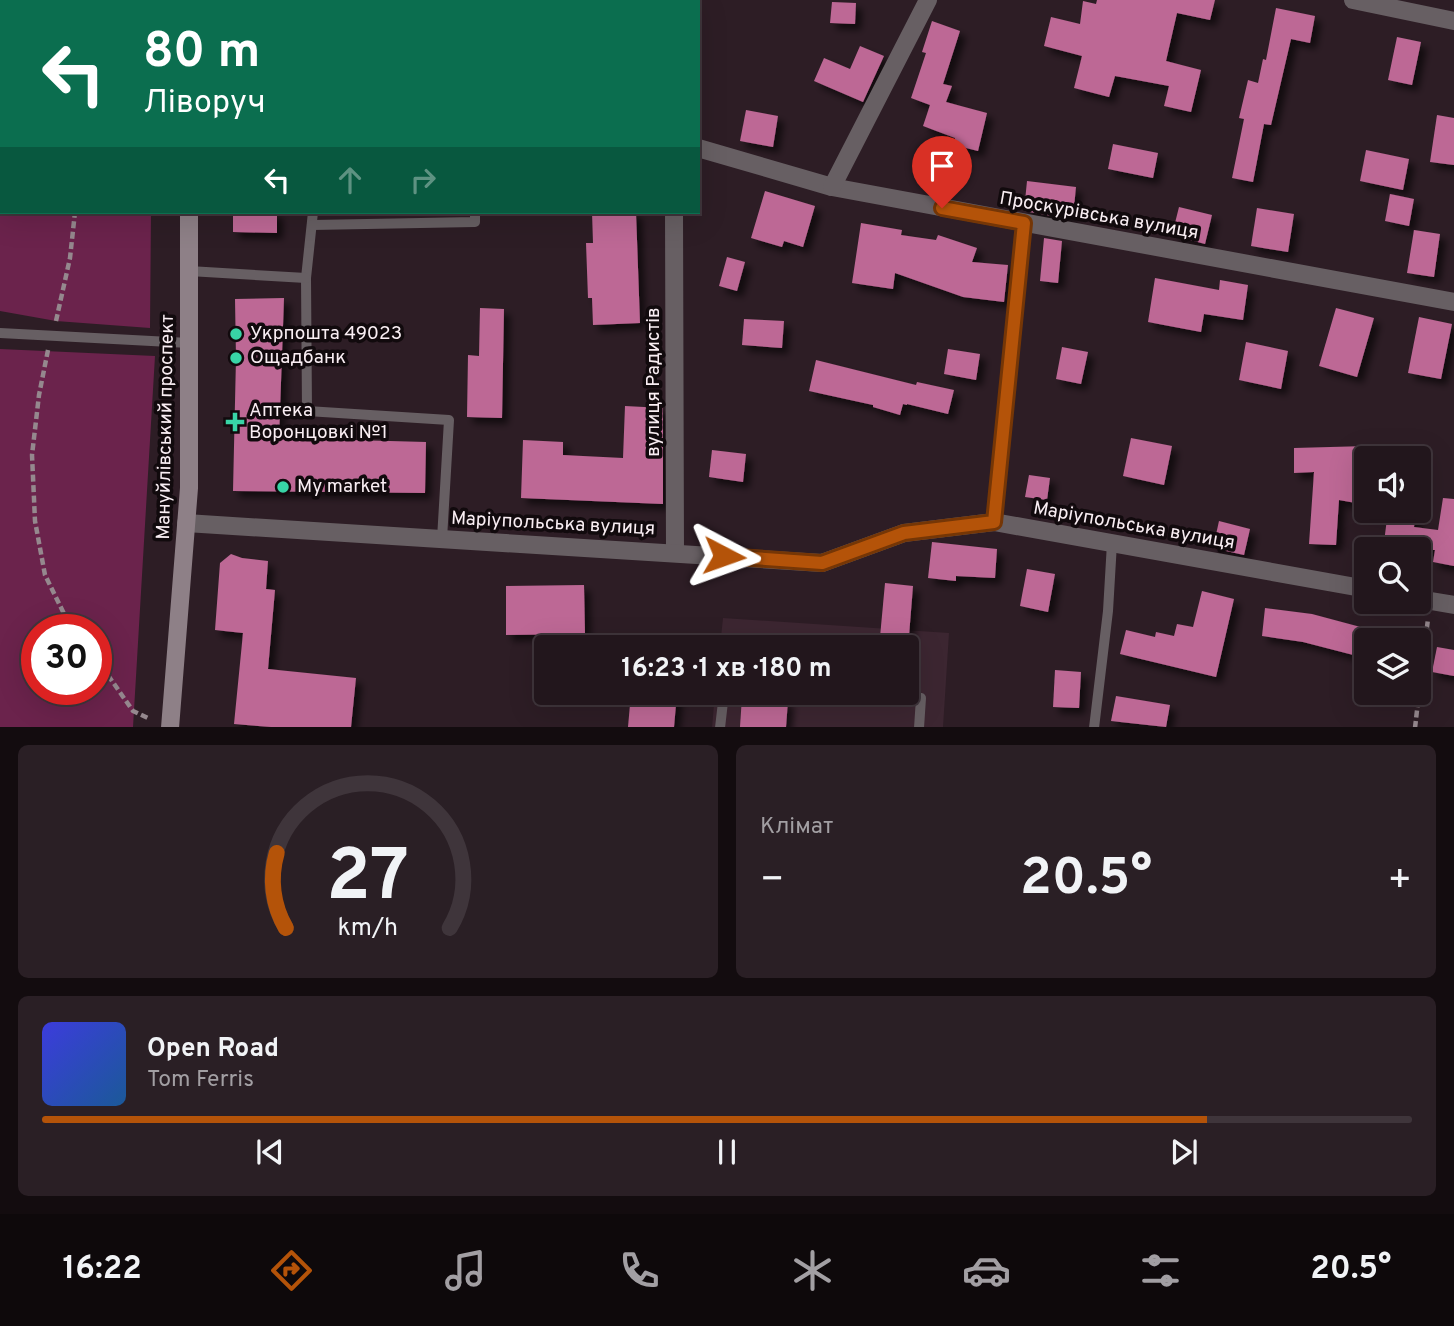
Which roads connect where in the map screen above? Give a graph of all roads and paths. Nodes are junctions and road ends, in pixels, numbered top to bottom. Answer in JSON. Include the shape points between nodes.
{"nodes":[{"id":1,"x":928,"y":0,"type":"edge"},
{"id":2,"x":1353,"y":0,"type":"edge"},
{"id":3,"x":1454,"y":21,"type":"edge"},
{"id":4,"x":700,"y":149,"type":"edge"},
{"id":5,"x":832,"y":187,"type":"junction"},
{"id":6,"x":75,"y":214,"type":"edge"},
{"id":7,"x":190,"y":214,"type":"edge"},
{"id":8,"x":313,"y":214,"type":"edge"},
{"id":9,"x":475,"y":214,"type":"edge"},
{"id":10,"x":674,"y":214,"type":"edge"},
{"id":11,"x":1024,"y":223,"type":"junction"},
{"id":12,"x":312,"y":225,"type":"junction"},
{"id":13,"x":189,"y":271,"type":"junction"},
{"id":14,"x":306,"y":278,"type":"junction"},
{"id":15,"x":1454,"y":302,"type":"edge"},
{"id":16,"x":0,"y":333,"type":"edge"},
{"id":17,"x":51,"y":337,"type":"junction"},
{"id":18,"x":189,"y":343,"type":"junction"},
{"id":19,"x":994,"y":522,"type":"junction"},
{"id":20,"x":186,"y":523,"type":"junction"},
{"id":21,"x":442,"y":539,"type":"junction"},
{"id":22,"x":1112,"y":543,"type":"junction"},
{"id":23,"x":675,"y":552,"type":"junction"},
{"id":24,"x":1354,"y":587,"type":"edge"},
{"id":25,"x":1431,"y":601,"type":"edge"},
{"id":26,"x":1454,"y":605,"type":"edge"},
{"id":27,"x":64,"y":614,"type":"edge"},
{"id":28,"x":112,"y":681,"type":"edge"},
{"id":29,"x":919,"y":698,"type":"edge"},
{"id":30,"x":723,"y":705,"type":"edge"},
{"id":31,"x":1418,"y":705,"type":"edge"},
{"id":32,"x":163,"y":725,"type":"edge"},
{"id":33,"x":720,"y":727,"type":"edge"},
{"id":34,"x":919,"y":727,"type":"edge"},
{"id":35,"x":1094,"y":727,"type":"edge"},
{"id":36,"x":1415,"y":727,"type":"edge"}],
"edges":[{"from":1,"to":5,"type":"street"},
{"from":2,"to":3,"type":"street"},
{"from":4,"to":5,"type":"street","name":"Проскурівська вулиця"},
{"from":5,"to":11,"type":"street","name":"Проскурівська вулиця"},
{"from":6,"to":17,"type":"path","via":[[70,258]]},
{"from":7,"to":13,"type":"main road","name":"Мануйлівський проспект"},
{"from":8,"to":12,"type":"lane"},
{"from":9,"to":12,"type":"lane","via":[[475,222]]},
{"from":10,"to":23,"type":"street","name":"вулиця Радистів"},
{"from":11,"to":15,"type":"street","name":"Проскурівська вулиця"},
{"from":11,"to":19,"type":"lane"},
{"from":12,"to":14,"type":"lane"},
{"from":13,"to":14,"type":"lane"},
{"from":13,"to":18,"type":"main road","name":"Мануйлівський проспект"},
{"from":14,"to":21,"type":"lane","via":[[307,411],[449,420]]},
{"from":16,"to":17,"type":"lane"},
{"from":17,"to":18,"type":"lane"},
{"from":17,"to":27,"type":"path","via":[[33,455],[35,522],[45,575]]},
{"from":18,"to":20,"type":"main road","name":"Мануйлівський проспект"},
{"from":19,"to":22,"type":"street","name":"Маріупольська вулиця"},
{"from":19,"to":23,"type":"street","name":"Маріупольська вулиця","via":[[904,533],[822,563]]},
{"from":20,"to":21,"type":"street","name":"Маріупольська вулиця"},
{"from":20,"to":32,"type":"main road","name":"Мануйлівський проспект"},
{"from":21,"to":23,"type":"street","name":"Маріупольська вулиця"},
{"from":22,"to":24,"type":"street","name":"Маріупольська вулиця"},
{"from":22,"to":35,"type":"lane"},
{"from":25,"to":26,"type":"street"},
{"from":28,"to":32,"type":"path","via":[[133,711]]},
{"from":29,"to":34,"type":"lane"},
{"from":30,"to":33,"type":"lane"},
{"from":31,"to":36,"type":"path"}]}
